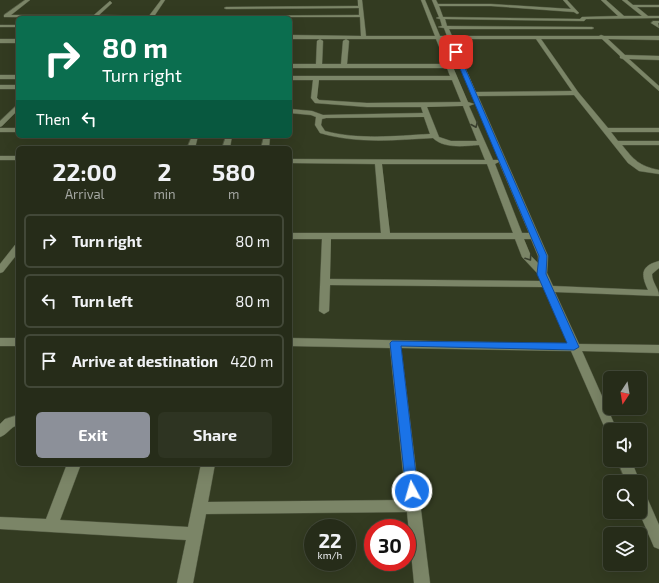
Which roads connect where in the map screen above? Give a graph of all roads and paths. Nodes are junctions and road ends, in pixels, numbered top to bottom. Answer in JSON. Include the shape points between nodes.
{"nodes":[{"id":1,"x":28,"y":0,"type":"edge"},
{"id":2,"x":163,"y":0,"type":"edge"},
{"id":3,"x":360,"y":0,"type":"edge"},
{"id":4,"x":423,"y":0,"type":"edge"},
{"id":5,"x":565,"y":0,"type":"edge"},
{"id":6,"x":604,"y":0,"type":"edge"},
{"id":7,"x":624,"y":0,"type":"edge"},
{"id":8,"x":647,"y":0,"type":"edge"},
{"id":9,"x":110,"y":2,"type":"dead end"},
{"id":10,"x":435,"y":2,"type":"edge"},
{"id":11,"x":632,"y":6,"type":"junction"},
{"id":12,"x":658,"y":6,"type":"edge"},
{"id":13,"x":361,"y":7,"type":"junction"},
{"id":14,"x":575,"y":11,"type":"junction"},
{"id":15,"x":6,"y":16,"type":"junction"},
{"id":16,"x":16,"y":16,"type":"edge"},
{"id":17,"x":96,"y":16,"type":"edge"},
{"id":18,"x":151,"y":16,"type":"edge"},
{"id":19,"x":222,"y":16,"type":"edge"},
{"id":20,"x":292,"y":16,"type":"edge"},
{"id":21,"x":362,"y":16,"type":"junction"},
{"id":22,"x":622,"y":17,"type":"junction"},
{"id":23,"x":647,"y":17,"type":"junction"},
{"id":24,"x":659,"y":17,"type":"edge"},
{"id":25,"x":430,"y":18,"type":"junction"},
{"id":26,"x":442,"y":18,"type":"junction"},
{"id":27,"x":583,"y":19,"type":"junction"},
{"id":28,"x":0,"y":21,"type":"edge"},
{"id":29,"x":656,"y":22,"type":"edge"},
{"id":30,"x":0,"y":26,"type":"edge"},
{"id":31,"x":16,"y":26,"type":"edge"},
{"id":32,"x":659,"y":26,"type":"edge"},
{"id":33,"x":434,"y":27,"type":"junction"},
{"id":34,"x":446,"y":27,"type":"junction"},
{"id":35,"x":592,"y":28,"type":"junction"},
{"id":36,"x":0,"y":37,"type":"edge"},
{"id":37,"x":16,"y":37,"type":"edge"},
{"id":38,"x":292,"y":37,"type":"edge"},
{"id":39,"x":364,"y":37,"type":"junction"},
{"id":40,"x":602,"y":38,"type":"junction"},
{"id":41,"x":659,"y":38,"type":"edge"},
{"id":42,"x":439,"y":39,"type":"junction"},
{"id":43,"x":451,"y":39,"type":"junction"},
{"id":44,"x":539,"y":40,"type":"junction"},
{"id":45,"x":0,"y":41,"type":"edge"},
{"id":46,"x":16,"y":41,"type":"edge"},
{"id":47,"x":292,"y":41,"type":"edge"},
{"id":48,"x":320,"y":41,"type":"junction"},
{"id":49,"x":346,"y":41,"type":"junction"},
{"id":50,"x":608,"y":43,"type":"junction"},
{"id":51,"x":622,"y":57,"type":"junction"},
{"id":52,"x":659,"y":58,"type":"edge"},
{"id":53,"x":292,"y":66,"type":"edge"},
{"id":54,"x":319,"y":66,"type":"junction"},
{"id":55,"x":344,"y":66,"type":"junction"},
{"id":56,"x":449,"y":66,"type":"junction"},
{"id":57,"x":0,"y":77,"type":"edge"},
{"id":58,"x":16,"y":77,"type":"edge"},
{"id":59,"x":292,"y":78,"type":"edge"},
{"id":60,"x":316,"y":78,"type":"junction"},
{"id":61,"x":454,"y":78,"type":"junction"},
{"id":62,"x":0,"y":87,"type":"edge"},
{"id":63,"x":16,"y":87,"type":"edge"},
{"id":64,"x":659,"y":89,"type":"edge"},
{"id":65,"x":576,"y":93,"type":"junction"},
{"id":66,"x":473,"y":94,"type":"junction"},
{"id":67,"x":324,"y":103,"type":"junction"},
{"id":68,"x":466,"y":104,"type":"junction"},
{"id":69,"x":477,"y":104,"type":"junction"},
{"id":70,"x":423,"y":105,"type":"junction"},
{"id":71,"x":303,"y":107,"type":"junction"},
{"id":72,"x":16,"y":108,"type":"edge"},
{"id":73,"x":292,"y":110,"type":"edge"},
{"id":74,"x":428,"y":115,"type":"junction"},
{"id":75,"x":322,"y":117,"type":"junction"},
{"id":76,"x":0,"y":125,"type":"edge"},
{"id":77,"x":0,"y":130,"type":"edge"},
{"id":78,"x":16,"y":130,"type":"edge"},
{"id":79,"x":606,"y":130,"type":"junction"},
{"id":80,"x":659,"y":130,"type":"edge"},
{"id":81,"x":435,"y":136,"type":"junction"},
{"id":82,"x":482,"y":143,"type":"junction"},
{"id":83,"x":617,"y":143,"type":"junction"},
{"id":84,"x":659,"y":143,"type":"edge"},
{"id":85,"x":0,"y":158,"type":"edge"},
{"id":86,"x":16,"y":158,"type":"edge"},
{"id":87,"x":292,"y":161,"type":"edge"},
{"id":88,"x":378,"y":161,"type":"junction"},
{"id":89,"x":503,"y":161,"type":"junction"},
{"id":90,"x":490,"y":162,"type":"junction"},
{"id":91,"x":659,"y":172,"type":"edge"},
{"id":92,"x":292,"y":236,"type":"edge"},
{"id":93,"x":327,"y":236,"type":"junction"},
{"id":94,"x":386,"y":236,"type":"junction"},
{"id":95,"x":518,"y":236,"type":"junction"},
{"id":96,"x":535,"y":236,"type":"junction"},
{"id":97,"x":16,"y":250,"type":"edge"},
{"id":98,"x":659,"y":264,"type":"edge"},
{"id":99,"x":0,"y":270,"type":"edge"},
{"id":100,"x":542,"y":274,"type":"junction"},
{"id":101,"x":325,"y":282,"type":"junction"},
{"id":102,"x":548,"y":287,"type":"junction"},
{"id":103,"x":657,"y":293,"type":"edge"},
{"id":104,"x":324,"y":311,"type":"dead end"},
{"id":105,"x":0,"y":342,"type":"edge"},
{"id":106,"x":16,"y":342,"type":"edge"},
{"id":107,"x":292,"y":342,"type":"edge"},
{"id":108,"x":395,"y":343,"type":"junction"},
{"id":109,"x":574,"y":347,"type":"junction"},
{"id":110,"x":659,"y":349,"type":"edge"},
{"id":111,"x":16,"y":420,"type":"edge"},
{"id":112,"x":608,"y":423,"type":"edge"},
{"id":113,"x":0,"y":432,"type":"edge"},
{"id":114,"x":73,"y":466,"type":"edge"},
{"id":115,"x":208,"y":466,"type":"edge"},
{"id":116,"x":414,"y":506,"type":"junction"},
{"id":117,"x":200,"y":508,"type":"junction"},
{"id":118,"x":647,"y":514,"type":"edge"},
{"id":119,"x":0,"y":523,"type":"edge"},
{"id":120,"x":51,"y":526,"type":"junction"},
{"id":121,"x":195,"y":534,"type":"junction"},
{"id":122,"x":659,"y":542,"type":"edge"},
{"id":123,"x":185,"y":583,"type":"edge"},
{"id":124,"x":422,"y":583,"type":"edge"}],
"edges":[{"from":1,"to":15,"type":"street"},
{"from":2,"to":18,"type":"street"},
{"from":3,"to":13,"type":"street"},
{"from":4,"to":25,"type":"street"},
{"from":5,"to":14,"type":"street"},
{"from":6,"to":22,"type":"street"},
{"from":7,"to":11,"type":"street"},
{"from":8,"to":12,"type":"street"},
{"from":9,"to":17,"type":"street"},
{"from":10,"to":14,"type":"street"},
{"from":10,"to":26,"type":"street"},
{"from":11,"to":12,"type":"street"},
{"from":11,"to":23,"type":"street"},
{"from":13,"to":19,"type":"street","via":[[227,6]]},
{"from":13,"to":21,"type":"street"},
{"from":14,"to":27,"type":"street"},
{"from":15,"to":16,"type":"street"},
{"from":15,"to":28,"type":"street"},
{"from":20,"to":21,"type":"street"},
{"from":21,"to":39,"type":"street"},
{"from":22,"to":23,"type":"street"},
{"from":22,"to":27,"type":"street"},
{"from":23,"to":24,"type":"street"},
{"from":23,"to":29,"type":"street"},
{"from":25,"to":26,"type":"street"},
{"from":25,"to":33,"type":"street"},
{"from":26,"to":27,"type":"street"},
{"from":26,"to":34,"type":"street"},
{"from":27,"to":35,"type":"street"},
{"from":29,"to":32,"type":"street"},
{"from":30,"to":31,"type":"street"},
{"from":33,"to":34,"type":"street"},
{"from":33,"to":42,"type":"street"},
{"from":34,"to":35,"type":"street"},
{"from":34,"to":43,"type":"street"},
{"from":35,"to":40,"type":"street"},
{"from":36,"to":37,"type":"street"},
{"from":38,"to":39,"type":"street"},
{"from":39,"to":42,"type":"street"},
{"from":40,"to":41,"type":"street"},
{"from":40,"to":44,"type":"street"},
{"from":40,"to":50,"type":"street"},
{"from":42,"to":43,"type":"street"},
{"from":42,"to":49,"type":"street"},
{"from":42,"to":56,"type":"street"},
{"from":43,"to":44,"type":"street"},
{"from":43,"to":66,"type":"street"},
{"from":44,"to":50,"type":"street"},
{"from":44,"to":65,"type":"street"},
{"from":45,"to":46,"type":"street"},
{"from":47,"to":48,"type":"street"},
{"from":48,"to":49,"type":"street"},
{"from":48,"to":54,"type":"street"},
{"from":49,"to":55,"type":"street"},
{"from":50,"to":51,"type":"street"},
{"from":51,"to":52,"type":"street"},
{"from":51,"to":64,"type":"street"},
{"from":53,"to":54,"type":"street"},
{"from":54,"to":55,"type":"street"},
{"from":55,"to":56,"type":"street"},
{"from":56,"to":61,"type":"street"},
{"from":57,"to":58,"type":"street"},
{"from":59,"to":60,"type":"street"},
{"from":60,"to":61,"type":"street"},
{"from":60,"to":67,"type":"street","via":[[314,98],[317,102]]},
{"from":61,"to":68,"type":"street"},
{"from":62,"to":63,"type":"street"},
{"from":65,"to":66,"type":"street"},
{"from":65,"to":79,"type":"street"},
{"from":66,"to":69,"type":"street"},
{"from":67,"to":70,"type":"street"},
{"from":67,"to":71,"type":"street"},
{"from":68,"to":69,"type":"street"},
{"from":68,"to":70,"type":"street"},
{"from":68,"to":82,"type":"street","one_way":true},
{"from":69,"to":89,"type":"street"},
{"from":70,"to":74,"type":"street"},
{"from":71,"to":73,"type":"street"},
{"from":71,"to":75,"type":"street"},
{"from":72,"to":76,"type":"street"},
{"from":74,"to":75,"type":"street"},
{"from":74,"to":81,"type":"street"},
{"from":75,"to":81,"type":"street","via":[[318,120],[319,129],[332,135]]},
{"from":77,"to":78,"type":"street"},
{"from":79,"to":80,"type":"street"},
{"from":79,"to":83,"type":"street"},
{"from":81,"to":82,"type":"street","via":[[444,142]]},
{"from":82,"to":90,"type":"street"},
{"from":83,"to":84,"type":"street"},
{"from":83,"to":91,"type":"street","via":[[634,164],[642,169]]},
{"from":85,"to":86,"type":"street"},
{"from":87,"to":88,"type":"street"},
{"from":88,"to":90,"type":"street"},
{"from":88,"to":94,"type":"street"},
{"from":89,"to":90,"type":"street"},
{"from":89,"to":96,"type":"street"},
{"from":90,"to":95,"type":"street"},
{"from":92,"to":93,"type":"street"},
{"from":93,"to":94,"type":"street"},
{"from":93,"to":101,"type":"street"},
{"from":94,"to":95,"type":"street"},
{"from":95,"to":96,"type":"street"},
{"from":95,"to":100,"type":"street","one_way":true,"via":[[527,257]]},
{"from":96,"to":100,"type":"street","via":[[543,256]]},
{"from":97,"to":99,"type":"street"},
{"from":98,"to":103,"type":"street","via":[[647,274]]},
{"from":100,"to":102,"type":"street"},
{"from":101,"to":102,"type":"street"},
{"from":101,"to":104,"type":"street"},
{"from":102,"to":103,"type":"street"},
{"from":102,"to":109,"type":"street"},
{"from":105,"to":106,"type":"street"},
{"from":107,"to":108,"type":"street"},
{"from":108,"to":109,"type":"street"},
{"from":108,"to":116,"type":"street"},
{"from":109,"to":110,"type":"street"},
{"from":109,"to":112,"type":"street"},
{"from":111,"to":113,"type":"street","via":[[9,422]]},
{"from":114,"to":120,"type":"street"},
{"from":115,"to":117,"type":"street"},
{"from":116,"to":117,"type":"street"},
{"from":116,"to":124,"type":"street"},
{"from":117,"to":121,"type":"street"},
{"from":118,"to":122,"type":"street"},
{"from":119,"to":120,"type":"street"},
{"from":120,"to":121,"type":"street"},
{"from":121,"to":123,"type":"street"}]}
